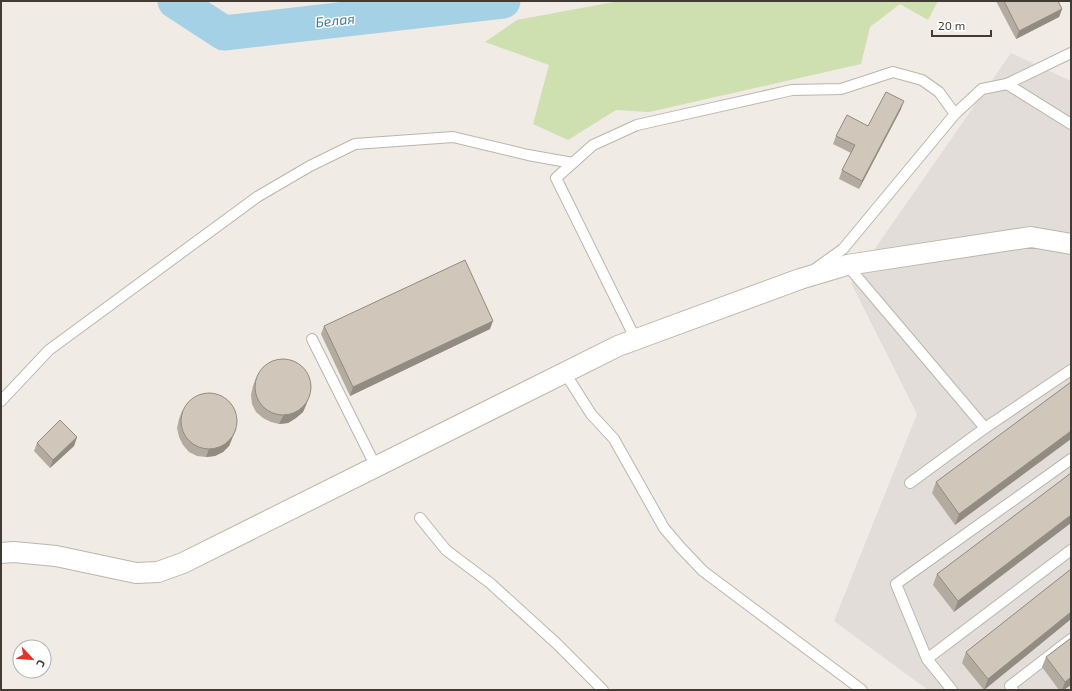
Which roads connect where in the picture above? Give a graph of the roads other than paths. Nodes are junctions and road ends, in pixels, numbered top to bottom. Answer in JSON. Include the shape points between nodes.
{"nodes":[{"id":1,"x":1071,"y":53,"type":"edge"},
{"id":2,"x":1006,"y":84,"type":"junction"},
{"id":3,"x":955,"y":114,"type":"junction"},
{"id":4,"x":1071,"y":124,"type":"edge"},
{"id":5,"x":573,"y":163,"type":"junction"},
{"id":6,"x":1071,"y":244,"type":"edge"},
{"id":7,"x":847,"y":265,"type":"junction"},
{"id":8,"x":800,"y":279,"type":"junction"},
{"id":9,"x":312,"y":339,"type":"dead end"},
{"id":10,"x":636,"y":340,"type":"junction"},
{"id":11,"x":1071,"y":370,"type":"edge"},
{"id":12,"x":565,"y":373,"type":"junction"},
{"id":13,"x":1,"y":401,"type":"edge"},
{"id":14,"x":985,"y":428,"type":"junction"},
{"id":15,"x":1071,"y":459,"type":"edge"},
{"id":16,"x":376,"y":467,"type":"junction"},
{"id":17,"x":910,"y":483,"type":"dead end"},
{"id":18,"x":420,"y":518,"type":"dead end"},
{"id":19,"x":1071,"y":550,"type":"edge"},
{"id":20,"x":1,"y":553,"type":"edge"},
{"id":21,"x":1071,"y":639,"type":"edge"},
{"id":22,"x":927,"y":659,"type":"junction"},
{"id":23,"x":1009,"y":689,"type":"edge"},
{"id":24,"x":603,"y":690,"type":"edge"},
{"id":25,"x":862,"y":690,"type":"edge"},
{"id":26,"x":952,"y":690,"type":"edge"}],
"edges":[{"from":1,"to":2,"type":"lane"},
{"from":2,"to":3,"type":"lane","via":[[982,89]]},
{"from":2,"to":4,"type":"lane"},
{"from":3,"to":5,"type":"lane","via":[[939,92],[922,80],[893,72],[841,89],[792,90],[636,125],[593,145]]},
{"from":3,"to":8,"type":"lane","via":[[843,249]]},
{"from":5,"to":10,"type":"lane","via":[[556,178]]},
{"from":5,"to":13,"type":"lane","via":[[528,155],[453,136],[355,144],[310,166],[250,201],[50,350]]},
{"from":6,"to":7,"type":"street","via":[[1031,237]]},
{"from":7,"to":8,"type":"street"},
{"from":7,"to":14,"type":"lane"},
{"from":8,"to":10,"type":"street"},
{"from":9,"to":16,"type":"lane"},
{"from":10,"to":12,"type":"street","via":[[618,346]]},
{"from":11,"to":14,"type":"lane"},
{"from":12,"to":16,"type":"street"},
{"from":12,"to":25,"type":"lane","via":[[591,414],[614,439],[664,528],[681,548],[703,571]]},
{"from":14,"to":17,"type":"lane"},
{"from":15,"to":22,"type":"lane","via":[[896,584]]},
{"from":16,"to":20,"type":"street","via":[[183,563],[158,572],[136,573],[56,556]]},
{"from":18,"to":24,"type":"lane","via":[[446,550],[490,583]]},
{"from":19,"to":22,"type":"lane"},
{"from":21,"to":23,"type":"lane"},
{"from":22,"to":26,"type":"lane"}]}
